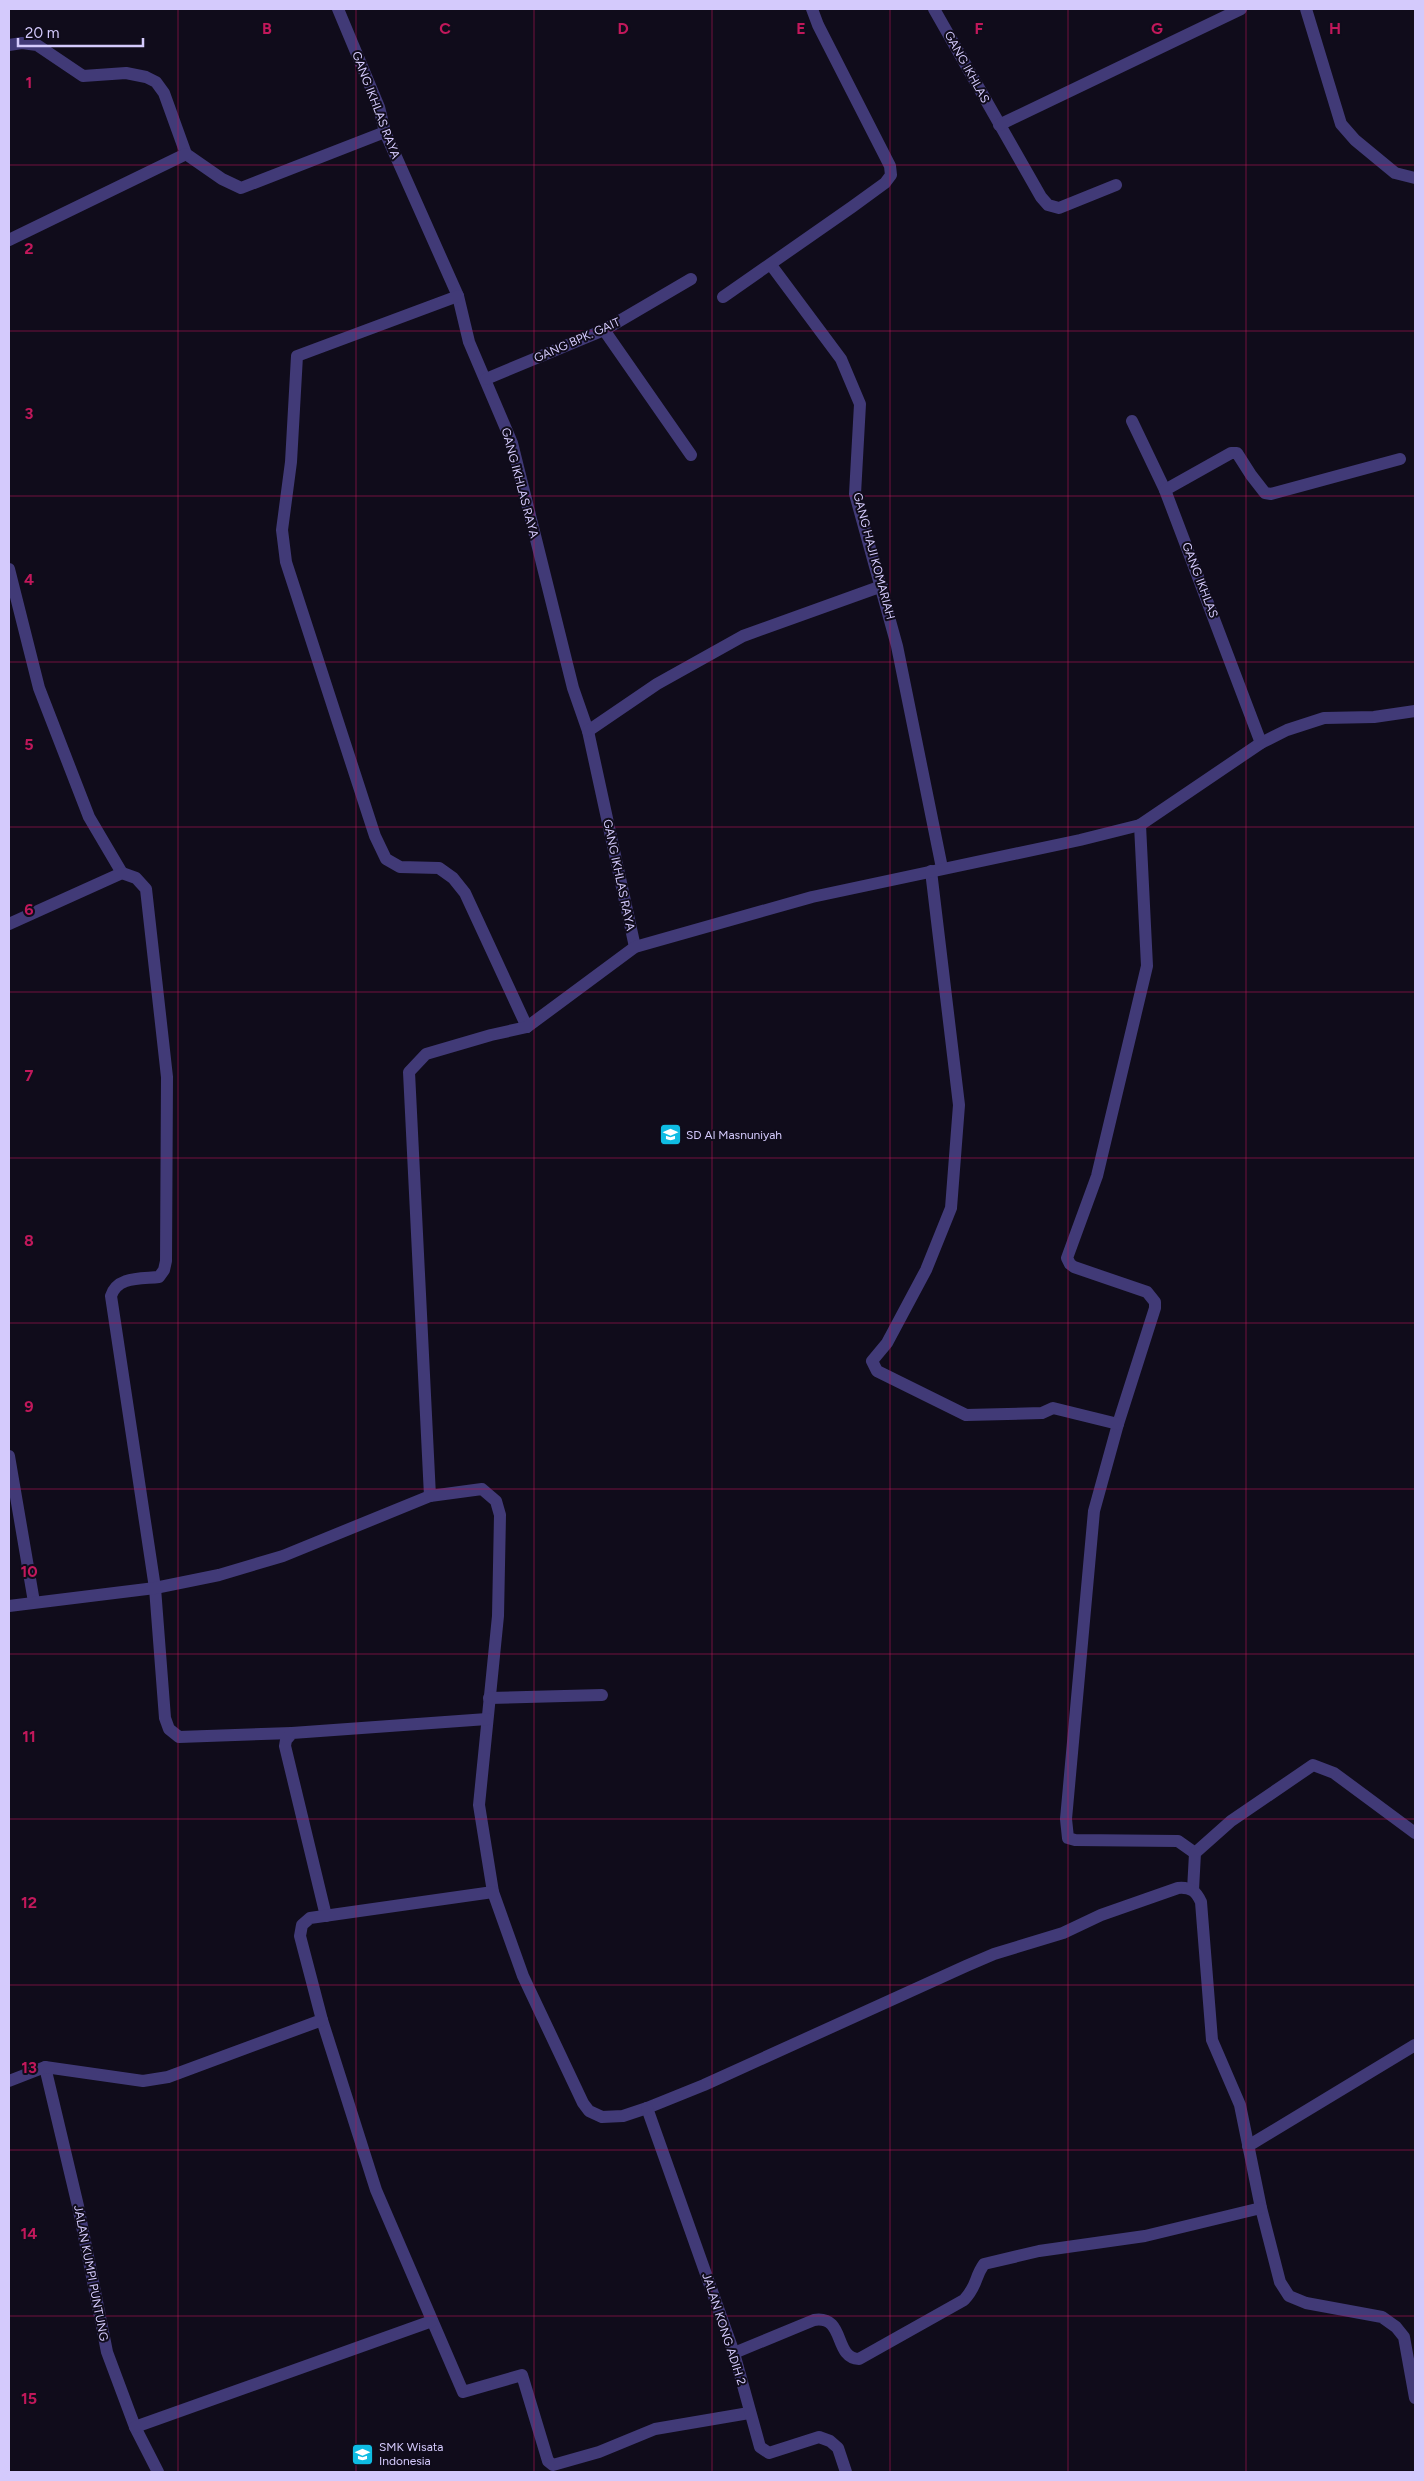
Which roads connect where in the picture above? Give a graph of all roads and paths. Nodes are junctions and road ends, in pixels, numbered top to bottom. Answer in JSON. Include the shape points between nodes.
{"nodes":[{"id":1,"x":338,"y":9,"type":"edge"},
{"id":2,"x":812,"y":9,"type":"edge"},
{"id":3,"x":934,"y":9,"type":"edge"},
{"id":4,"x":1241,"y":9,"type":"edge"},
{"id":5,"x":1306,"y":9,"type":"edge"},
{"id":6,"x":9,"y":45,"type":"edge"},
{"id":7,"x":1000,"y":125,"type":"junction"},
{"id":8,"x":385,"y":132,"type":"junction"},
{"id":9,"x":186,"y":154,"type":"junction"},
{"id":10,"x":1415,"y":168,"type":"edge"},
{"id":11,"x":1395,"y":173,"type":"junction"},
{"id":12,"x":1415,"y":178,"type":"edge"},
{"id":13,"x":1116,"y":185,"type":"dead end"},
{"id":14,"x":9,"y":240,"type":"edge"},
{"id":15,"x":771,"y":265,"type":"junction"},
{"id":16,"x":690,"y":279,"type":"dead end"},
{"id":17,"x":458,"y":296,"type":"junction"},
{"id":18,"x":723,"y":297,"type":"dead end"},
{"id":19,"x":604,"y":330,"type":"junction"},
{"id":20,"x":486,"y":379,"type":"junction"},
{"id":21,"x":1132,"y":421,"type":"dead end"},
{"id":22,"x":691,"y":455,"type":"dead end"},
{"id":23,"x":1400,"y":459,"type":"dead end"},
{"id":24,"x":1165,"y":490,"type":"junction"},
{"id":25,"x":9,"y":569,"type":"edge"},
{"id":26,"x":882,"y":586,"type":"junction"},
{"id":27,"x":1415,"y":711,"type":"edge"},
{"id":28,"x":588,"y":731,"type":"junction"},
{"id":29,"x":1261,"y":743,"type":"junction"},
{"id":30,"x":1140,"y":825,"type":"junction"},
{"id":31,"x":936,"y":870,"type":"junction"},
{"id":32,"x":122,"y":873,"type":"junction"},
{"id":33,"x":9,"y":924,"type":"edge"},
{"id":34,"x":635,"y":947,"type":"junction"},
{"id":35,"x":528,"y":1027,"type":"junction"},
{"id":36,"x":1118,"y":1424,"type":"junction"},
{"id":37,"x":9,"y":1456,"type":"edge"},
{"id":38,"x":430,"y":1496,"type":"junction"},
{"id":39,"x":155,"y":1588,"type":"junction"},
{"id":40,"x":34,"y":1602,"type":"junction"},
{"id":41,"x":9,"y":1606,"type":"edge"},
{"id":42,"x":602,"y":1695,"type":"dead end"},
{"id":43,"x":489,"y":1698,"type":"junction"},
{"id":44,"x":487,"y":1719,"type":"junction"},
{"id":45,"x":292,"y":1733,"type":"junction"},
{"id":46,"x":1415,"y":1833,"type":"edge"},
{"id":47,"x":1196,"y":1853,"type":"junction"},
{"id":48,"x":1193,"y":1890,"type":"junction"},
{"id":49,"x":493,"y":1892,"type":"junction"},
{"id":50,"x":326,"y":1916,"type":"junction"},
{"id":51,"x":322,"y":2020,"type":"junction"},
{"id":52,"x":1415,"y":2045,"type":"edge"},
{"id":53,"x":45,"y":2067,"type":"junction"},
{"id":54,"x":9,"y":2081,"type":"edge"},
{"id":55,"x":647,"y":2108,"type":"junction"},
{"id":56,"x":1248,"y":2146,"type":"junction"},
{"id":57,"x":1261,"y":2208,"type":"junction"},
{"id":58,"x":432,"y":2321,"type":"junction"},
{"id":59,"x":734,"y":2353,"type":"junction"},
{"id":60,"x":1415,"y":2398,"type":"edge"},
{"id":61,"x":749,"y":2413,"type":"junction"},
{"id":62,"x":135,"y":2427,"type":"junction"},
{"id":63,"x":158,"y":2472,"type":"edge"},
{"id":64,"x":846,"y":2472,"type":"edge"}],
"edges":[{"from":1,"to":8,"type":"street","name":"GANG IKHLAS RAYA","via":[[379,107]]},
{"from":2,"to":15,"type":"street","via":[[890,166],[891,175],[885,183]]},
{"from":3,"to":7,"type":"street","name":"GANG IKHLAS"},
{"from":4,"to":7,"type":"street"},
{"from":5,"to":11,"type":"street","via":[[1341,124]]},
{"from":6,"to":9,"type":"street","via":[[36,45],[83,76],[126,73],[156,82],[164,92]]},
{"from":7,"to":13,"type":"street","name":"GANG IKHLAS","via":[[1048,205],[1059,208]]},
{"from":8,"to":9,"type":"street","via":[[241,188]]},
{"from":8,"to":17,"type":"street","name":"GANG IKHLAS RAYA"},
{"from":9,"to":14,"type":"street"},
{"from":10,"to":11,"type":"street"},
{"from":11,"to":12,"type":"street"},
{"from":15,"to":18,"type":"street"},
{"from":15,"to":26,"type":"street","name":"GANG HAJI KOMARIAH","via":[[841,359],[860,404],[855,494]]},
{"from":16,"to":19,"type":"street","name":"GANG BPK. GAIT"},
{"from":17,"to":20,"type":"street","name":"GANG IKHLAS RAYA","via":[[469,342]]},
{"from":17,"to":35,"type":"street","via":[[297,356],[291,462],[282,530],[286,562],[375,836],[386,859],[400,867],[439,868],[453,878],[465,893]]},
{"from":19,"to":20,"type":"street","name":"GANG BPK. GAIT"},
{"from":19,"to":22,"type":"street"},
{"from":20,"to":28,"type":"street","name":"GANG IKHLAS RAYA","via":[[512,443],[573,688]]},
{"from":21,"to":24,"type":"street","name":"GANG IKHLAS"},
{"from":23,"to":24,"type":"street","via":[[1272,494],[1265,493],[1238,453],[1232,453]]},
{"from":24,"to":29,"type":"street","name":"GANG IKHLAS"},
{"from":25,"to":32,"type":"street","via":[[39,688],[89,817]]},
{"from":26,"to":28,"type":"street","via":[[743,636],[657,684]]},
{"from":26,"to":31,"type":"street","name":"GANG HAJI KOMARIAH","via":[[897,646]]},
{"from":27,"to":29,"type":"street","via":[[1374,717],[1324,718]]},
{"from":28,"to":34,"type":"street","name":"GANG IKHLAS RAYA"},
{"from":29,"to":30,"type":"street"},
{"from":30,"to":31,"type":"street"},
{"from":30,"to":36,"type":"street","via":[[1146,966],[1097,1176],[1067,1258],[1074,1267],[1147,1292],[1155,1302]]},
{"from":31,"to":34,"type":"street","via":[[812,897]]},
{"from":31,"to":36,"type":"street","name":"GANG HAJI KOMARIAH","via":[[959,1105],[951,1208],[926,1270],[887,1344],[872,1361],[873,1366],[877,1371],[966,1415],[1042,1414],[1052,1408]]},
{"from":32,"to":33,"type":"street"},
{"from":32,"to":39,"type":"street","via":[[136,878],[146,889],[166,1077],[164,1270],[159,1276],[121,1282],[113,1288],[111,1296]]},
{"from":34,"to":35,"type":"street"},
{"from":35,"to":38,"type":"street","via":[[426,1054],[409,1072]]},
{"from":36,"to":47,"type":"street","via":[[1094,1511],[1066,1819],[1068,1838],[1178,1841]]},
{"from":37,"to":40,"type":"street"},
{"from":38,"to":39,"type":"street","via":[[283,1556],[219,1575]]},
{"from":38,"to":43,"type":"street","via":[[482,1489],[496,1501],[500,1515],[498,1616]]},
{"from":39,"to":40,"type":"street"},
{"from":39,"to":45,"type":"street","via":[[165,1718],[169,1729],[179,1737]]},
{"from":40,"to":41,"type":"street"},
{"from":42,"to":43,"type":"street"},
{"from":43,"to":44,"type":"street"},
{"from":44,"to":45,"type":"street"},
{"from":44,"to":49,"type":"street","via":[[479,1805]]},
{"from":45,"to":50,"type":"street","via":[[285,1746]]},
{"from":46,"to":47,"type":"street","via":[[1334,1772],[1313,1765],[1231,1821]]},
{"from":47,"to":48,"type":"street"},
{"from":48,"to":55,"type":"street","via":[[1178,1888],[1101,1915],[1062,1933],[994,1954]]},
{"from":48,"to":56,"type":"street","via":[[1201,1902],[1212,2040],[1240,2105]]},
{"from":49,"to":50,"type":"street"},
{"from":49,"to":55,"type":"street","via":[[523,1976],[583,2103],[589,2111],[602,2117],[623,2116]]},
{"from":50,"to":51,"type":"street","via":[[310,1918],[302,1925],[300,1936]]},
{"from":51,"to":53,"type":"street","via":[[168,2077],[143,2081]]},
{"from":51,"to":58,"type":"street","via":[[376,2190]]},
{"from":52,"to":56,"type":"street"},
{"from":53,"to":54,"type":"street"},
{"from":53,"to":62,"type":"street","name":"JALAN KUMPI PUNTUNG","via":[[78,2206],[107,2352]]},
{"from":55,"to":59,"type":"street","name":"JALAN KONG ADIH 2"},
{"from":56,"to":57,"type":"street"},
{"from":57,"to":59,"type":"street","via":[[1145,2236],[984,2264],[974,2289],[964,2300],[859,2359],[847,2355],[832,2323],[822,2319]]},
{"from":57,"to":60,"type":"street","via":[[1280,2282],[1289,2296],[1306,2303],[1382,2317],[1396,2327],[1404,2337]]},
{"from":58,"to":61,"type":"street","via":[[463,2392],[522,2375],[548,2461],[553,2465],[599,2452],[655,2429]]},
{"from":58,"to":62,"type":"street"},
{"from":59,"to":61,"type":"street","name":"JALAN KONG ADIH 2"},
{"from":61,"to":64,"type":"street","name":"JALAN KONG ADIH 2","via":[[760,2447],[769,2453],[819,2437],[838,2448]]},
{"from":62,"to":63,"type":"street","name":"JALAN KUMPI PUNTUNG"}]}
